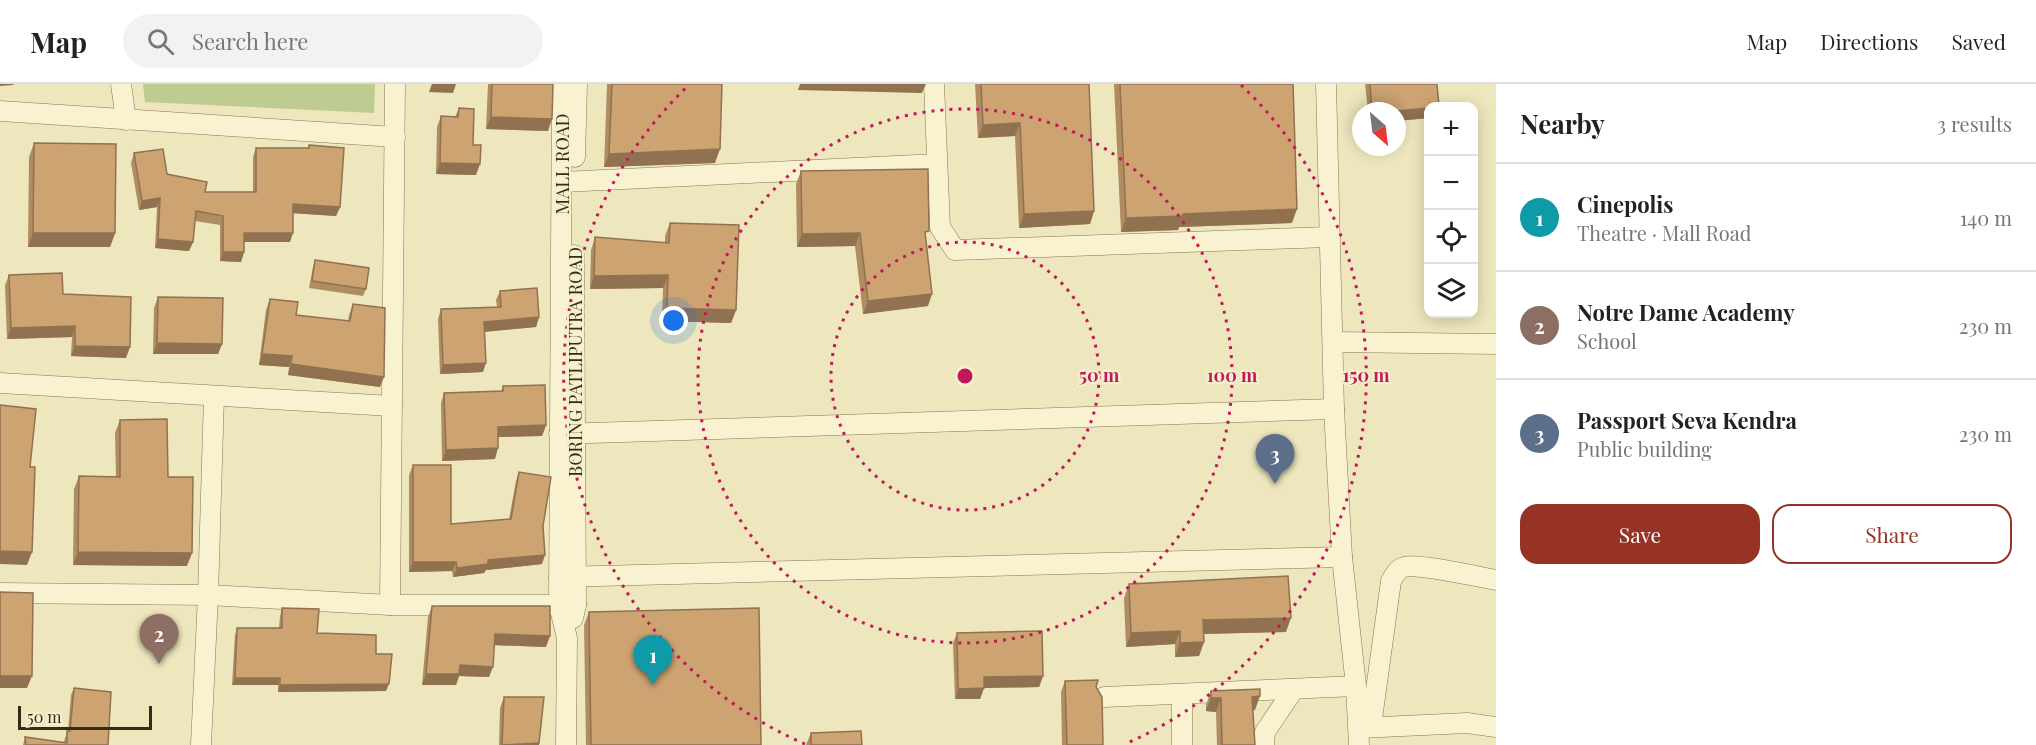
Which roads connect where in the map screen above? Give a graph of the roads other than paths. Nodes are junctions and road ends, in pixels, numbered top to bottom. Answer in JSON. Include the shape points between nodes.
{"nodes":[{"id":1,"x":121,"y":84,"type":"edge"},
{"id":2,"x":395,"y":84,"type":"edge"},
{"id":3,"x":562,"y":84,"type":"edge"},
{"id":4,"x":577,"y":84,"type":"edge"},
{"id":5,"x":934,"y":84,"type":"edge"},
{"id":6,"x":1326,"y":84,"type":"edge"},
{"id":7,"x":0,"y":111,"type":"edge"},
{"id":8,"x":126,"y":120,"type":"junction"},
{"id":9,"x":395,"y":137,"type":"junction"},
{"id":10,"x":937,"y":164,"type":"junction"},
{"id":11,"x":568,"y":182,"type":"junction"},
{"id":12,"x":1330,"y":237,"type":"junction"},
{"id":13,"x":1333,"y":342,"type":"junction"},
{"id":14,"x":1496,"y":344,"type":"edge"},
{"id":15,"x":0,"y":383,"type":"edge"},
{"id":16,"x":214,"y":396,"type":"junction"},
{"id":17,"x":392,"y":406,"type":"junction"},
{"id":18,"x":1334,"y":409,"type":"junction"},
{"id":19,"x":567,"y":434,"type":"junction"},
{"id":20,"x":1342,"y":557,"type":"junction"},
{"id":21,"x":567,"y":577,"type":"junction"},
{"id":22,"x":1496,"y":580,"type":"edge"},
{"id":23,"x":0,"y":593,"type":"edge"},
{"id":24,"x":208,"y":595,"type":"junction"},
{"id":25,"x":390,"y":605,"type":"junction"},
{"id":26,"x":568,"y":605,"type":"junction"},
{"id":27,"x":1356,"y":686,"type":"junction"},
{"id":28,"x":1294,"y":689,"type":"junction"},
{"id":29,"x":1182,"y":694,"type":"junction"},
{"id":30,"x":1104,"y":697,"type":"edge"},
{"id":31,"x":1496,"y":728,"type":"edge"},
{"id":32,"x":1363,"y":733,"type":"edge"},
{"id":33,"x":201,"y":745,"type":"edge"},
{"id":34,"x":566,"y":745,"type":"edge"},
{"id":35,"x":1182,"y":745,"type":"edge"},
{"id":36,"x":1263,"y":745,"type":"edge"}],
"edges":[{"from":1,"to":8,"type":"street"},
{"from":2,"to":9,"type":"street"},
{"from":3,"to":11,"type":"street","name":"MALL ROAD"},
{"from":4,"to":11,"type":"street"},
{"from":5,"to":10,"type":"street"},
{"from":6,"to":12,"type":"street"},
{"from":7,"to":8,"type":"street"},
{"from":8,"to":9,"type":"street"},
{"from":9,"to":17,"type":"street"},
{"from":10,"to":11,"type":"street"},
{"from":10,"to":12,"type":"street","via":[[940,227],[955,250]]},
{"from":11,"to":19,"type":"street","name":"MALL ROAD"},
{"from":12,"to":13,"type":"street"},
{"from":13,"to":14,"type":"street"},
{"from":13,"to":18,"type":"street"},
{"from":15,"to":16,"type":"street"},
{"from":16,"to":17,"type":"street"},
{"from":16,"to":24,"type":"street"},
{"from":17,"to":25,"type":"street"},
{"from":18,"to":19,"type":"street"},
{"from":18,"to":20,"type":"street"},
{"from":19,"to":21,"type":"street","name":"MALL ROAD"},
{"from":20,"to":21,"type":"street"},
{"from":20,"to":27,"type":"street"},
{"from":21,"to":26,"type":"street","name":"MALL ROAD"},
{"from":22,"to":32,"type":"street","via":[[1419,567],[1397,571],[1391,581]]},
{"from":23,"to":24,"type":"street"},
{"from":24,"to":25,"type":"street"},
{"from":24,"to":33,"type":"street"},
{"from":25,"to":26,"type":"street"},
{"from":26,"to":34,"type":"street","name":"MALL ROAD"},
{"from":27,"to":28,"type":"street"},
{"from":27,"to":32,"type":"street"},
{"from":28,"to":29,"type":"street"},
{"from":28,"to":36,"type":"street","via":[[1265,732]]},
{"from":29,"to":30,"type":"street"},
{"from":29,"to":35,"type":"street"},
{"from":31,"to":32,"type":"street","via":[[1467,723]]}]}
